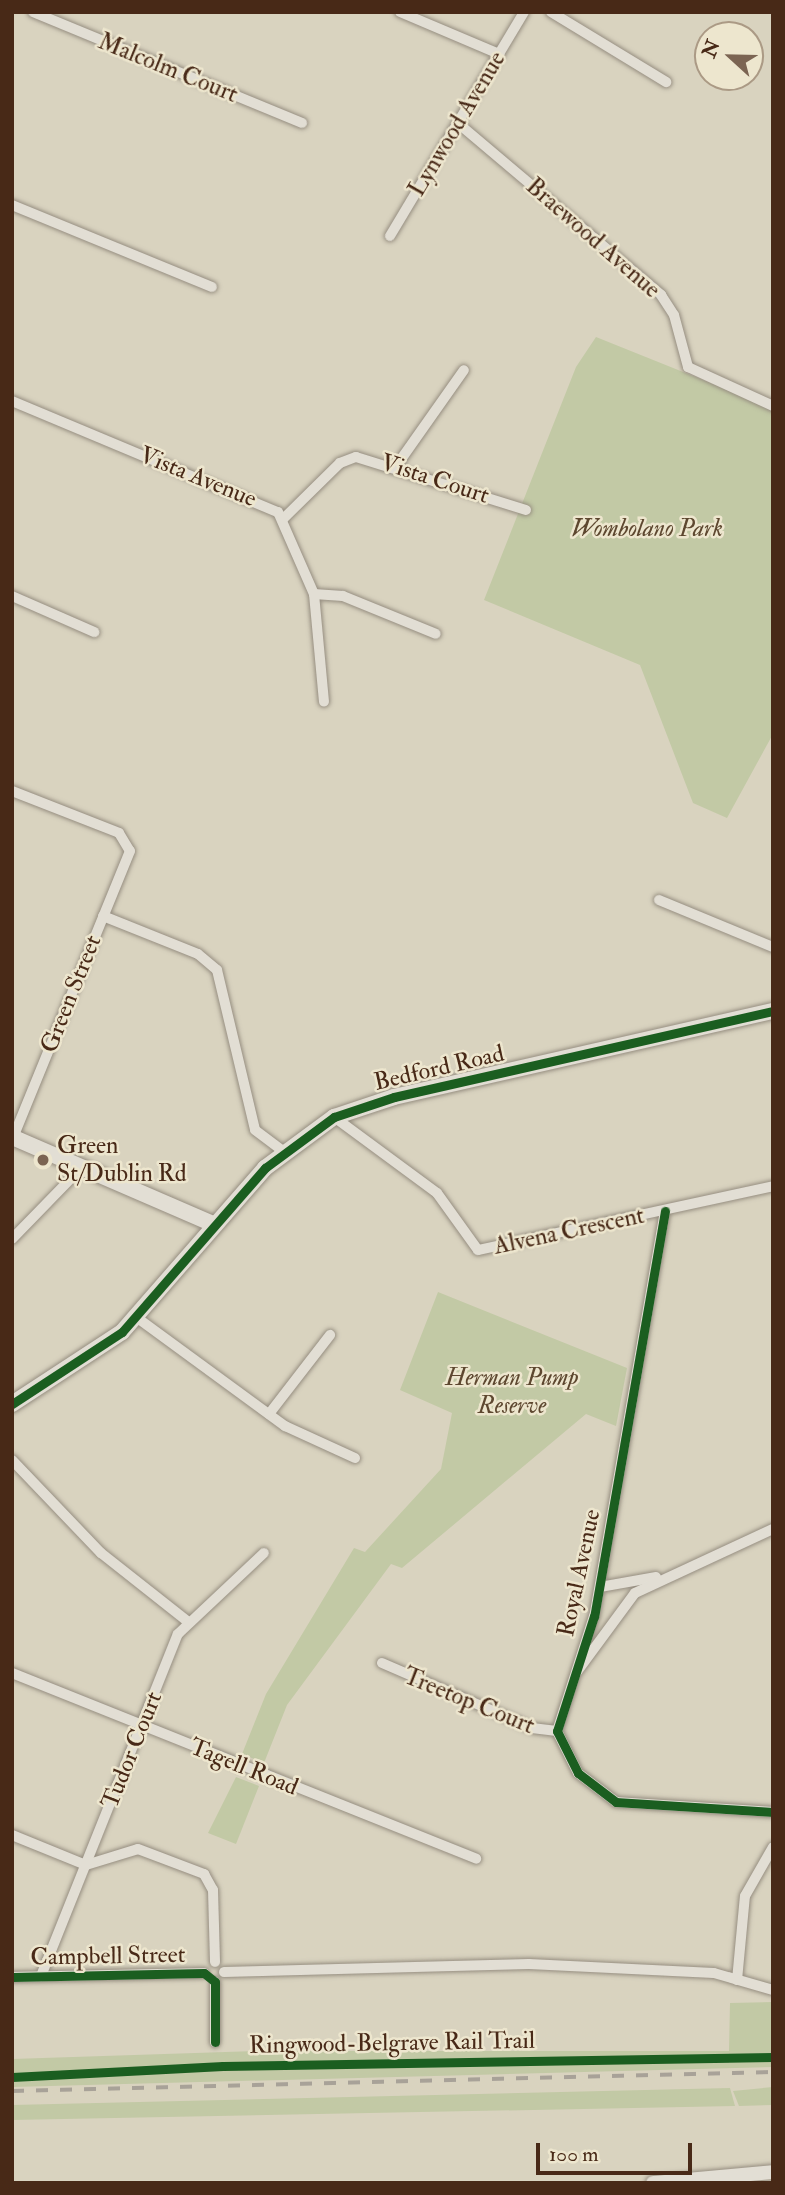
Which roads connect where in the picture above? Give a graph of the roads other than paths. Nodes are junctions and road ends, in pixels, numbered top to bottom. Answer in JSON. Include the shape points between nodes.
{"nodes":[{"id":1,"x":33,"y":12,"type":"edge"},
{"id":2,"x":400,"y":12,"type":"edge"},
{"id":3,"x":524,"y":12,"type":"edge"},
{"id":4,"x":551,"y":12,"type":"edge"},
{"id":5,"x":499,"y":54,"type":"junction"},
{"id":6,"x":666,"y":82,"type":"dead end"},
{"id":7,"x":302,"y":123,"type":"dead end"},
{"id":8,"x":459,"y":124,"type":"junction"},
{"id":9,"x":12,"y":205,"type":"edge"},
{"id":10,"x":390,"y":236,"type":"dead end"},
{"id":11,"x":212,"y":287,"type":"dead end"},
{"id":12,"x":464,"y":370,"type":"dead end"},
{"id":13,"x":12,"y":401,"type":"edge"},
{"id":14,"x":773,"y":406,"type":"edge"},
{"id":15,"x":397,"y":465,"type":"junction"},
{"id":16,"x":526,"y":510,"type":"dead end"},
{"id":17,"x":283,"y":519,"type":"junction"},
{"id":18,"x":314,"y":594,"type":"junction"},
{"id":19,"x":12,"y":596,"type":"edge"},
{"id":20,"x":94,"y":632,"type":"dead end"},
{"id":21,"x":436,"y":634,"type":"dead end"},
{"id":22,"x":324,"y":702,"type":"dead end"},
{"id":23,"x":12,"y":791,"type":"edge"},
{"id":24,"x":659,"y":900,"type":"dead end"},
{"id":25,"x":103,"y":916,"type":"junction"},
{"id":26,"x":773,"y":947,"type":"edge"},
{"id":27,"x":773,"y":1011,"type":"edge"},
{"id":28,"x":334,"y":1117,"type":"junction"},
{"id":29,"x":13,"y":1137,"type":"edge"},
{"id":30,"x":283,"y":1151,"type":"junction"},
{"id":31,"x":83,"y":1166,"type":"junction"},
{"id":32,"x":773,"y":1186,"type":"edge"},
{"id":33,"x":664,"y":1211,"type":"junction"},
{"id":34,"x":215,"y":1225,"type":"junction"},
{"id":35,"x":12,"y":1239,"type":"edge"},
{"id":36,"x":136,"y":1317,"type":"junction"},
{"id":37,"x":330,"y":1335,"type":"dead end"},
{"id":38,"x":12,"y":1404,"type":"edge"},
{"id":39,"x":269,"y":1414,"type":"junction"},
{"id":40,"x":355,"y":1458,"type":"dead end"},
{"id":41,"x":12,"y":1460,"type":"edge"},
{"id":42,"x":773,"y":1530,"type":"edge"},
{"id":43,"x":264,"y":1553,"type":"dead end"},
{"id":44,"x":666,"y":1574,"type":"junction"},
{"id":45,"x":600,"y":1587,"type":"junction"},
{"id":46,"x":187,"y":1621,"type":"junction"},
{"id":47,"x":383,"y":1663,"type":"dead end"},
{"id":48,"x":12,"y":1674,"type":"edge"},
{"id":49,"x":573,"y":1676,"type":"junction"},
{"id":50,"x":142,"y":1726,"type":"junction"},
{"id":51,"x":557,"y":1731,"type":"junction"},
{"id":52,"x":773,"y":1812,"type":"edge"},
{"id":53,"x":12,"y":1835,"type":"edge"},
{"id":54,"x":773,"y":1847,"type":"edge"},
{"id":55,"x":476,"y":1859,"type":"dead end"},
{"id":56,"x":86,"y":1865,"type":"junction"},
{"id":57,"x":215,"y":1962,"type":"junction"},
{"id":58,"x":224,"y":1972,"type":"junction"},
{"id":59,"x":204,"y":1973,"type":"junction"},
{"id":60,"x":41,"y":1976,"type":"junction"},
{"id":61,"x":12,"y":1978,"type":"edge"},
{"id":62,"x":737,"y":1980,"type":"junction"},
{"id":63,"x":215,"y":1982,"type":"junction"},
{"id":64,"x":773,"y":1990,"type":"edge"},
{"id":65,"x":215,"y":2042,"type":"dead end"},
{"id":66,"x":773,"y":2172,"type":"edge"},
{"id":67,"x":653,"y":2183,"type":"edge"}],
"edges":[{"from":1,"to":7,"type":"street","name":"Malcolm Court"},
{"from":2,"to":5,"type":"street"},
{"from":3,"to":5,"type":"street","name":"Lynwood Avenue"},
{"from":4,"to":6,"type":"street"},
{"from":5,"to":8,"type":"street","name":"Lynwood Avenue"},
{"from":8,"to":10,"type":"street","name":"Lynwood Avenue"},
{"from":8,"to":14,"type":"street","name":"Braewood Avenue","via":[[661,295],[674,315],[688,367]]},
{"from":9,"to":11,"type":"street"},
{"from":12,"to":15,"type":"street"},
{"from":13,"to":17,"type":"street","name":"Vista Avenue","via":[[271,507]]},
{"from":15,"to":16,"type":"street","name":"Vista Court"},
{"from":15,"to":17,"type":"street","name":"Vista Court","via":[[348,459]]},
{"from":17,"to":18,"type":"street","name":"Vista Avenue"},
{"from":18,"to":21,"type":"street","via":[[343,596]]},
{"from":18,"to":22,"type":"street","name":"Vista Avenue"},
{"from":19,"to":20,"type":"street"},
{"from":23,"to":25,"type":"street","name":"Green Street","via":[[119,833],[130,851]]},
{"from":24,"to":26,"type":"street"},
{"from":25,"to":29,"type":"street","name":"Green Street"},
{"from":25,"to":30,"type":"street","via":[[198,954],[217,970],[255,1130]]},
{"from":27,"to":28,"type":"main road","name":"Bedford Road","via":[[394,1097]]},
{"from":28,"to":30,"type":"main road","name":"Bedford Road"},
{"from":28,"to":33,"type":"street","name":"Alvena Crescent","via":[[437,1193],[478,1250]]},
{"from":29,"to":31,"type":"main road"},
{"from":30,"to":34,"type":"main road","name":"Bedford Road"},
{"from":31,"to":34,"type":"main road"},
{"from":31,"to":35,"type":"street"},
{"from":32,"to":33,"type":"street","name":"Alvena Crescent"},
{"from":33,"to":45,"type":"street","name":"Royal Avenue"},
{"from":34,"to":36,"type":"main road","name":"Bedford Road"},
{"from":36,"to":38,"type":"main road","name":"Bedford Road","via":[[103,1348]]},
{"from":36,"to":39,"type":"street"},
{"from":37,"to":39,"type":"street"},
{"from":39,"to":40,"type":"street"},
{"from":41,"to":46,"type":"street","via":[[101,1553]]},
{"from":42,"to":44,"type":"street"},
{"from":43,"to":46,"type":"street","name":"Tudor Court"},
{"from":44,"to":45,"type":"street"},
{"from":44,"to":49,"type":"street","via":[[615,1613]]},
{"from":45,"to":49,"type":"street","name":"Royal Avenue"},
{"from":46,"to":50,"type":"street","name":"Tudor Court"},
{"from":47,"to":51,"type":"street","name":"Treetop Court","via":[[537,1730]]},
{"from":48,"to":50,"type":"street","name":"Tagell Road"},
{"from":49,"to":51,"type":"street","name":"Royal Avenue"},
{"from":50,"to":55,"type":"street","name":"Tagell Road"},
{"from":50,"to":56,"type":"street","name":"Tudor Court"},
{"from":51,"to":52,"type":"street","via":[[578,1773],[616,1802]]},
{"from":53,"to":56,"type":"street"},
{"from":54,"to":62,"type":"street","via":[[745,1896]]},
{"from":56,"to":57,"type":"street","via":[[138,1849],[204,1874],[213,1890]]},
{"from":56,"to":60,"type":"street","name":"Tudor Court"},
{"from":57,"to":58,"type":"street"},
{"from":57,"to":59,"type":"street"},
{"from":58,"to":62,"type":"street","via":[[529,1964]]},
{"from":58,"to":63,"type":"street"},
{"from":59,"to":60,"type":"street","name":"Campbell Street"},
{"from":59,"to":63,"type":"street"},
{"from":60,"to":61,"type":"street","name":"Campbell Street"},
{"from":62,"to":64,"type":"street"},
{"from":63,"to":65,"type":"street"},
{"from":66,"to":67,"type":"street"}]}
